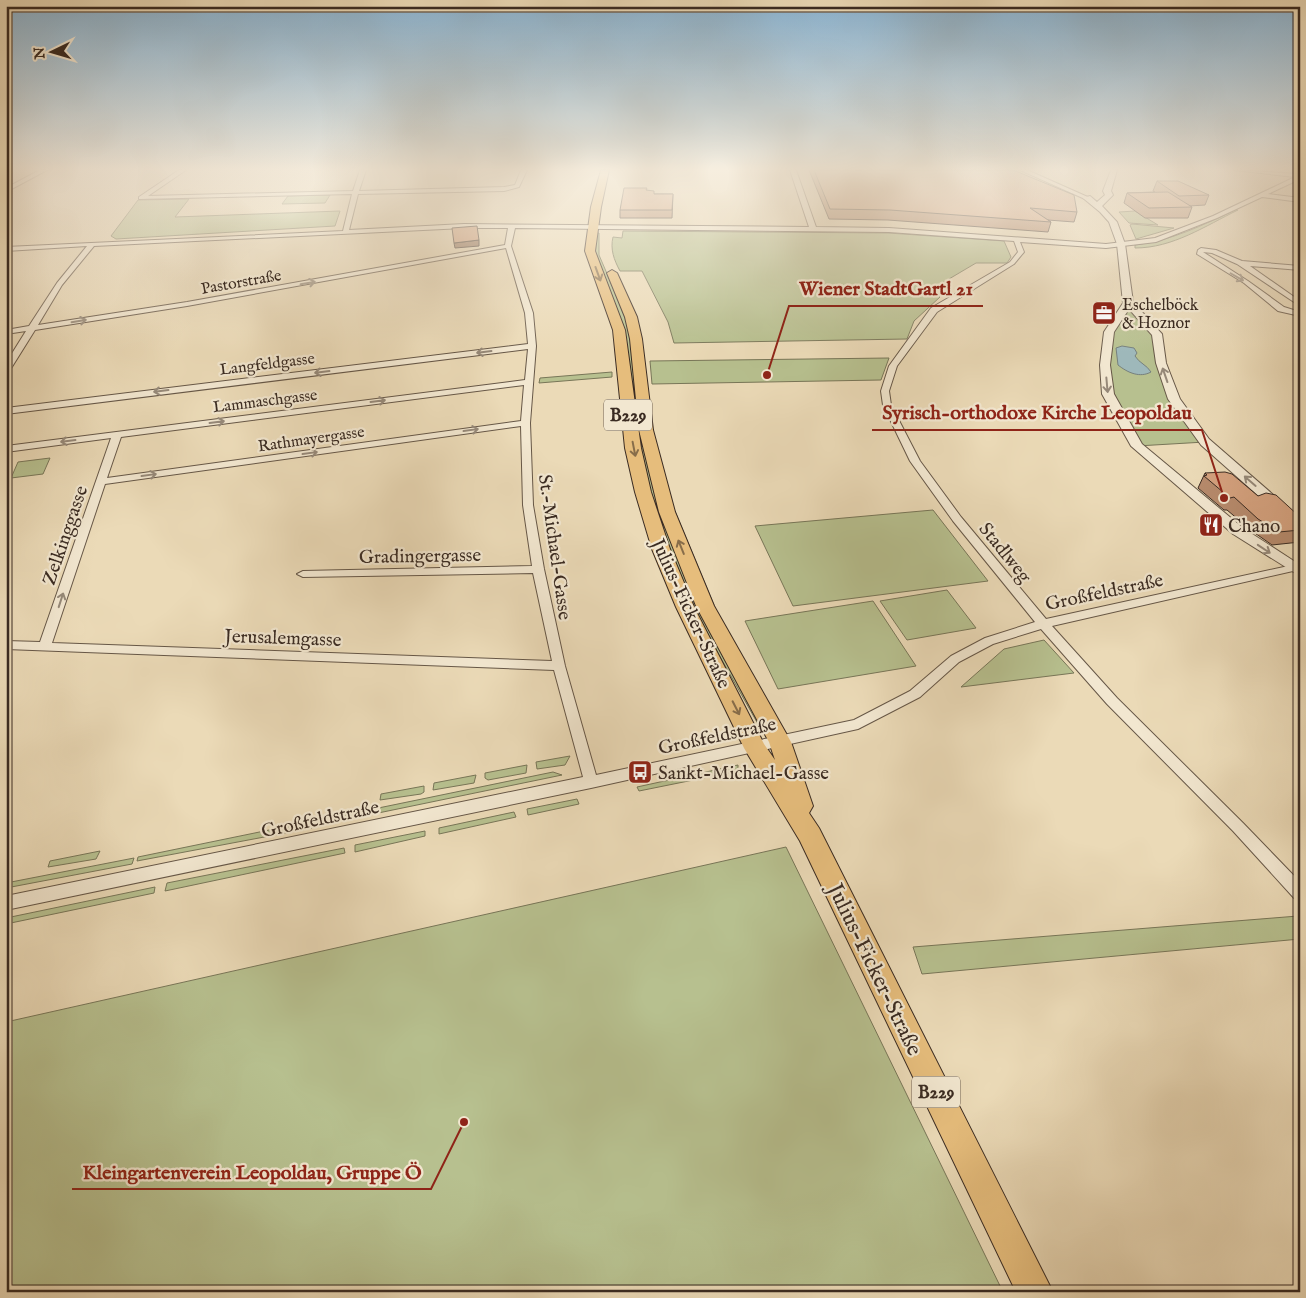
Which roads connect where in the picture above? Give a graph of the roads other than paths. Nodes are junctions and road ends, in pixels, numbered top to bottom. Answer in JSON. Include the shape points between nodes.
{"nodes":[{"id":1,"x":339,"y":231,"type":"edge"},
{"id":2,"x":511,"y":231,"type":"edge"},
{"id":3,"x":599,"y":231,"type":"edge"},
{"id":4,"x":911,"y":231,"type":"edge"},
{"id":5,"x":964,"y":231,"type":"edge"},
{"id":6,"x":1116,"y":231,"type":"edge"},
{"id":7,"x":1181,"y":231,"type":"edge"},
{"id":8,"x":1016,"y":239,"type":"junction"},
{"id":9,"x":92,"y":244,"type":"junction"},
{"id":10,"x":1121,"y":244,"type":"junction"},
{"id":11,"x":508,"y":246,"type":"junction"},
{"id":12,"x":6,"y":249,"type":"edge"},
{"id":13,"x":607,"y":260,"type":"dead end"},
{"id":14,"x":1237,"y":262,"type":"junction"},
{"id":15,"x":1300,"y":268,"type":"edge"},
{"id":16,"x":1128,"y":303,"type":"junction"},
{"id":17,"x":1300,"y":304,"type":"edge"},
{"id":18,"x":1300,"y":314,"type":"edge"},
{"id":19,"x":30,"y":328,"type":"junction"},
{"id":20,"x":6,"y":332,"type":"edge"},
{"id":21,"x":532,"y":346,"type":"junction"},
{"id":22,"x":6,"y":370,"type":"edge"},
{"id":23,"x":528,"y":382,"type":"junction"},
{"id":24,"x":6,"y":411,"type":"edge"},
{"id":25,"x":525,"y":423,"type":"junction"},
{"id":26,"x":116,"y":435,"type":"junction"},
{"id":27,"x":6,"y":449,"type":"edge"},
{"id":28,"x":101,"y":482,"type":"junction"},
{"id":29,"x":1300,"y":525,"type":"edge"},
{"id":30,"x":1298,"y":568,"type":"edge"},
{"id":31,"x":538,"y":569,"type":"junction"},
{"id":32,"x":303,"y":574,"type":"dead end"},
{"id":33,"x":1043,"y":624,"type":"junction"},
{"id":34,"x":6,"y":645,"type":"edge"},
{"id":35,"x":46,"y":646,"type":"junction"},
{"id":36,"x":559,"y":666,"type":"junction"},
{"id":37,"x":780,"y":742,"type":"junction"},
{"id":38,"x":755,"y":748,"type":"junction"},
{"id":39,"x":591,"y":782,"type":"junction"},
{"id":40,"x":810,"y":835,"type":"junction"},
{"id":41,"x":1300,"y":892,"type":"edge"},
{"id":42,"x":6,"y":903,"type":"edge"},
{"id":43,"x":1035,"y":1292,"type":"edge"}],
"edges":[{"from":1,"to":9,"type":"street"},
{"from":2,"to":11,"type":"street"},
{"from":3,"to":38,"type":"main road","name":"Julius-Ficker-Straße","number":"B229","one_way":true,"via":[[590,250],[619,330],[633,448],[654,530],[685,607]]},
{"from":4,"to":8,"type":"street"},
{"from":5,"to":10,"type":"street"},
{"from":6,"to":10,"type":"street"},
{"from":7,"to":10,"type":"street","via":[[1156,240]]},
{"from":8,"to":10,"type":"street","via":[[1106,246]]},
{"from":8,"to":33,"type":"street","name":"Stadlweg","via":[[1021,252],[1012,263],[934,310],[893,366],[885,398],[915,461],[957,519]]},
{"from":9,"to":12,"type":"street"},
{"from":9,"to":19,"type":"street","via":[[58,284]]},
{"from":10,"to":16,"type":"street"},
{"from":19,"to":11,"type":"street","name":"Pastorstraße","one_way":true},
{"from":11,"to":21,"type":"street","name":"St.-Michael-Gasse","via":[[529,313]]},
{"from":37,"to":13,"type":"main road","name":"Julius-Ficker-Straße","number":"B229","one_way":true,"via":[[705,606],[667,512],[646,430],[631,317]]},
{"from":14,"to":15,"type":"street"},
{"from":14,"to":17,"type":"street"},
{"from":14,"to":18,"type":"street","one_way":true,"via":[[1219,252],[1201,250],[1198,253],[1246,282],[1281,309]]},
{"from":29,"to":16,"type":"street","one_way":true,"via":[[1205,442],[1174,399],[1161,363],[1157,334]]},
{"from":16,"to":30,"type":"street","one_way":true,"via":[[1109,332],[1105,365],[1108,394],[1137,446],[1238,532]]},
{"from":19,"to":20,"type":"street","name":"Pastorstraße"},
{"from":19,"to":22,"type":"street"},
{"from":21,"to":23,"type":"street","name":"St.-Michael-Gasse"},
{"from":21,"to":24,"type":"street","name":"Langfeldgasse","one_way":true},
{"from":23,"to":25,"type":"street","name":"St.-Michael-Gasse"},
{"from":26,"to":23,"type":"street","name":"Lammaschgasse","one_way":true},
{"from":28,"to":25,"type":"street","name":"Rathmayergasse","one_way":true},
{"from":25,"to":31,"type":"street","name":"St.-Michael-Gasse","via":[[528,505]]},
{"from":26,"to":27,"type":"street","name":"Lammaschgasse","one_way":true},
{"from":26,"to":28,"type":"street","name":"Zelkinggasse"},
{"from":35,"to":28,"type":"street","name":"Zelkinggasse","one_way":true},
{"from":30,"to":33,"type":"street","name":"Großfeldstraße"},
{"from":31,"to":32,"type":"street","name":"Gradingergasse"},
{"from":31,"to":36,"type":"street","name":"St.-Michael-Gasse"},
{"from":33,"to":37,"type":"street","name":"Großfeldstraße","via":[[989,640],[955,659],[915,694],[858,724]]},
{"from":33,"to":41,"type":"street","name":"Stadlweg","via":[[1112,701]]},
{"from":34,"to":35,"type":"street","name":"Jerusalemgasse"},
{"from":35,"to":36,"type":"street","name":"Jerusalemgasse"},
{"from":36,"to":39,"type":"street","name":"St.-Michael-Gasse"},
{"from":37,"to":38,"type":"street","name":"Großfeldstraße"},
{"from":37,"to":40,"type":"main road","name":"Julius-Ficker-Straße","number":"B229"},
{"from":38,"to":39,"type":"street","name":"Großfeldstraße"},
{"from":38,"to":40,"type":"main road","name":"Julius-Ficker-Straße","number":"B229"},
{"from":39,"to":42,"type":"street","name":"Großfeldstraße"},
{"from":40,"to":43,"type":"main road","name":"Julius-Ficker-Straße","number":"B229"}]}
